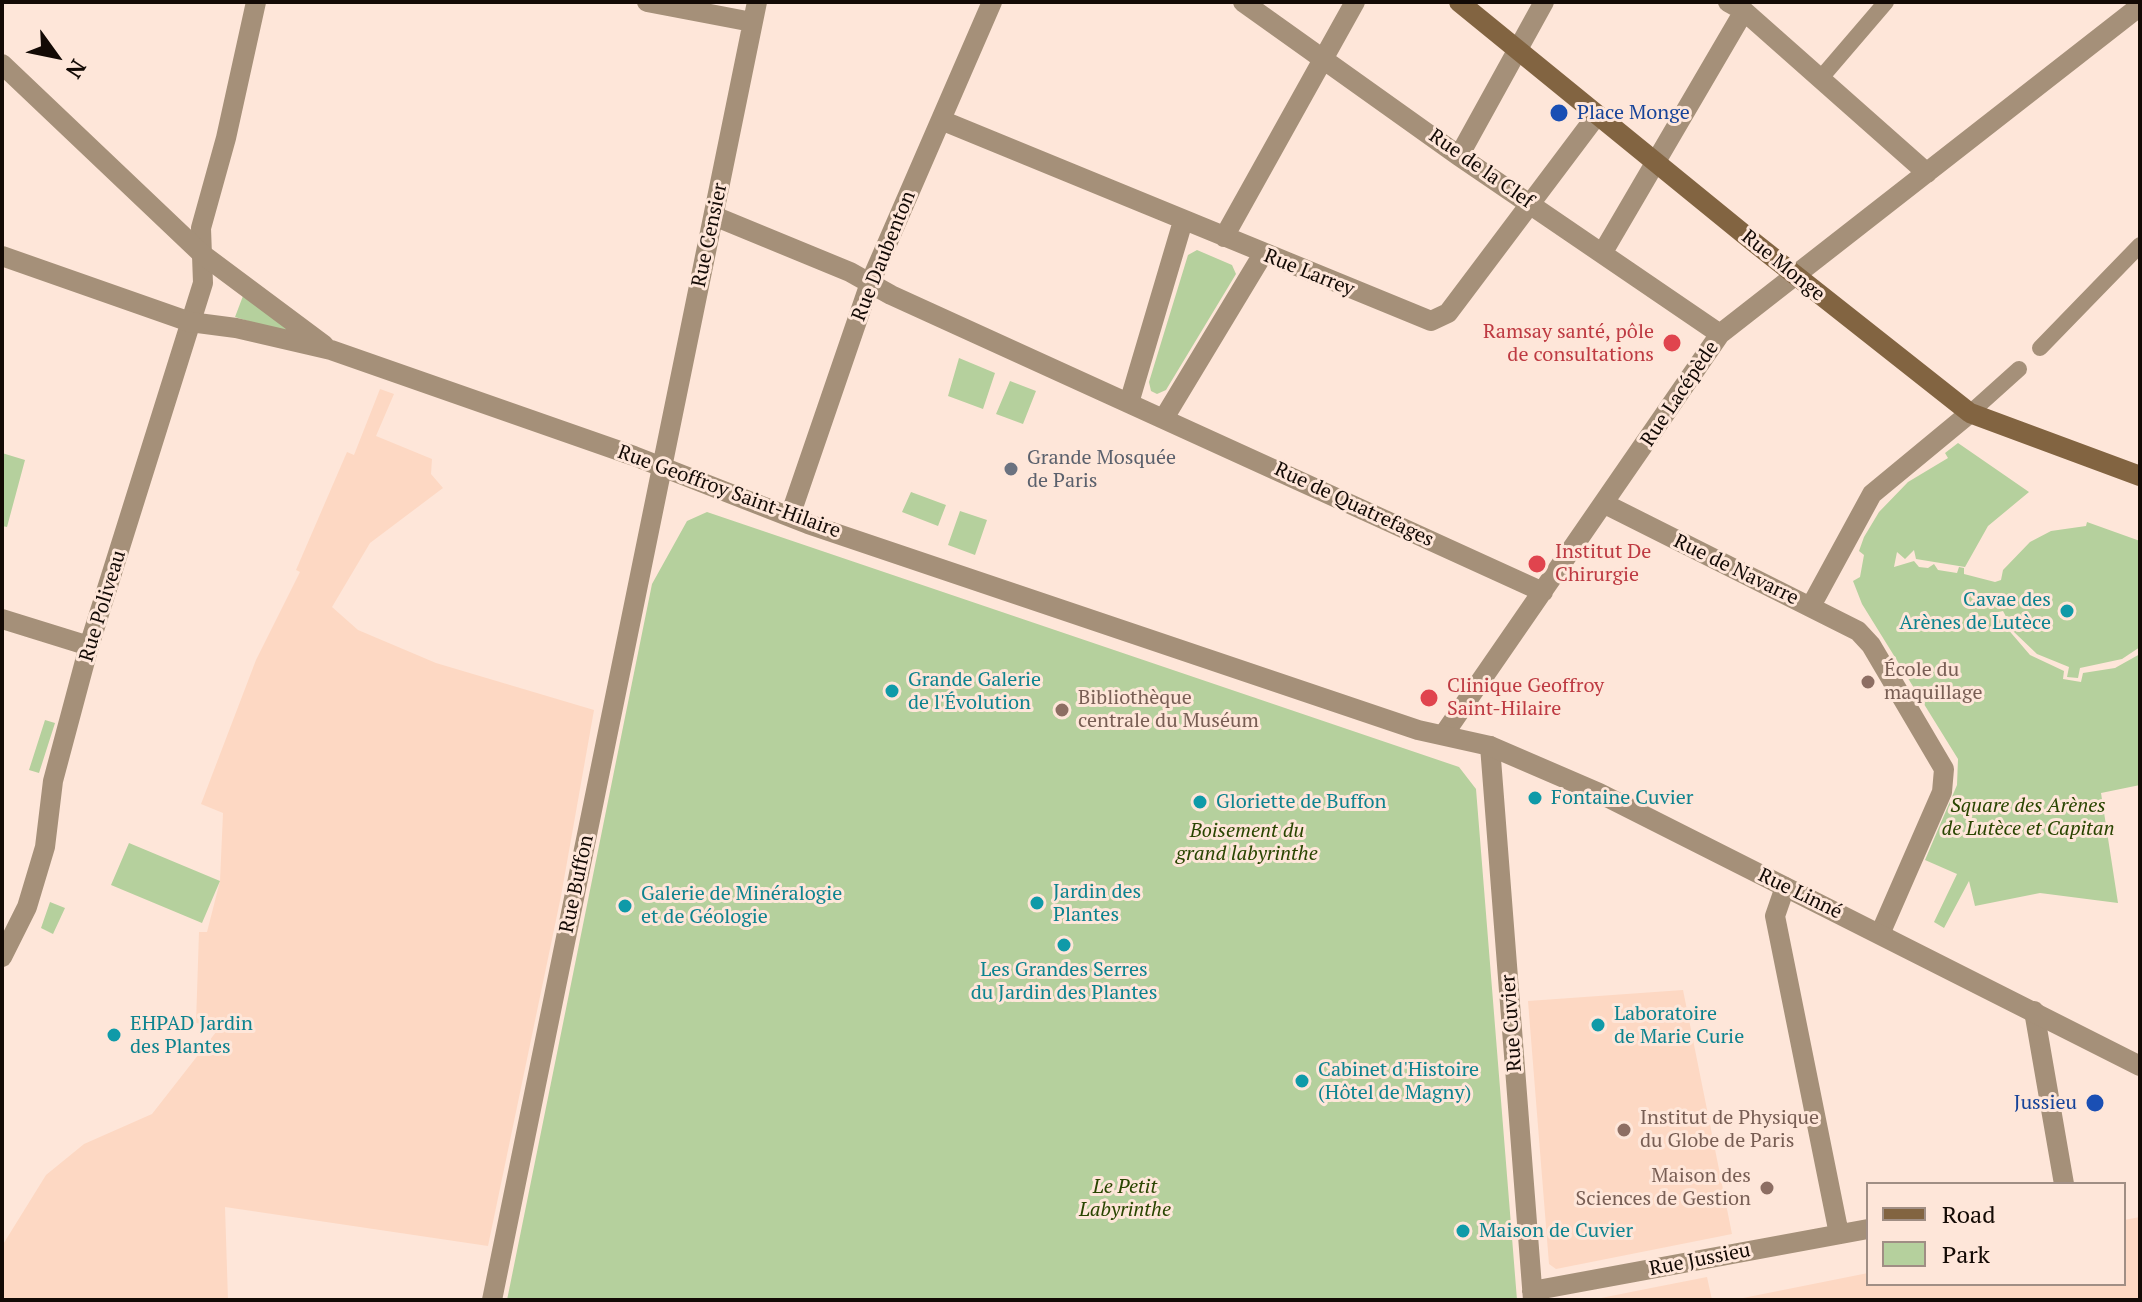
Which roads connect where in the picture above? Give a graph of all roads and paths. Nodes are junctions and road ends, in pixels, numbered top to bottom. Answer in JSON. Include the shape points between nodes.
{"nodes":[{"id":1,"x":256,"y":2,"type":"edge"},
{"id":2,"x":647,"y":2,"type":"edge"},
{"id":3,"x":992,"y":2,"type":"edge"},
{"id":4,"x":1243,"y":2,"type":"edge"},
{"id":5,"x":1355,"y":2,"type":"edge"},
{"id":6,"x":1459,"y":2,"type":"edge"},
{"id":7,"x":1544,"y":2,"type":"edge"},
{"id":8,"x":1886,"y":2,"type":"edge"},
{"id":9,"x":1741,"y":5,"type":"edge"},
{"id":10,"x":2140,"y":6,"type":"edge"},
{"id":11,"x":755,"y":12,"type":"edge"},
{"id":12,"x":1517,"y":50,"type":"junction"},
{"id":13,"x":1326,"y":59,"type":"junction"},
{"id":14,"x":2,"y":64,"type":"edge"},
{"id":15,"x":1820,"y":79,"type":"junction"},
{"id":16,"x":1597,"y":115,"type":"junction"},
{"id":17,"x":941,"y":120,"type":"junction"},
{"id":18,"x":1459,"y":156,"type":"junction"},
{"id":19,"x":1656,"y":163,"type":"junction"},
{"id":20,"x":1927,"y":173,"type":"junction"},
{"id":21,"x":1531,"y":204,"type":"junction"},
{"id":22,"x":714,"y":216,"type":"junction"},
{"id":23,"x":1183,"y":221,"type":"junction"},
{"id":24,"x":1224,"y":237,"type":"junction"},
{"id":25,"x":2140,"y":245,"type":"edge"},
{"id":26,"x":1603,"y":252,"type":"junction"},
{"id":27,"x":202,"y":254,"type":"junction"},
{"id":28,"x":1263,"y":254,"type":"junction"},
{"id":29,"x":2,"y":256,"type":"edge"},
{"id":30,"x":1796,"y":277,"type":"junction"},
{"id":31,"x":870,"y":283,"type":"junction"},
{"id":32,"x":190,"y":322,"type":"junction"},
{"id":33,"x":1720,"y":334,"type":"junction"},
{"id":34,"x":2040,"y":348,"type":"dead end"},
{"id":35,"x":331,"y":350,"type":"junction"},
{"id":36,"x":2019,"y":369,"type":"dead end"},
{"id":37,"x":1129,"y":403,"type":"junction"},
{"id":38,"x":1970,"y":413,"type":"junction"},
{"id":39,"x":1164,"y":418,"type":"junction"},
{"id":40,"x":663,"y":469,"type":"junction"},
{"id":41,"x":2140,"y":476,"type":"edge"},
{"id":42,"x":1605,"y":504,"type":"junction"},
{"id":43,"x":790,"y":516,"type":"junction"},
{"id":44,"x":1543,"y":592,"type":"junction"},
{"id":45,"x":1811,"y":606,"type":"junction"},
{"id":46,"x":2,"y":619,"type":"edge"},
{"id":47,"x":89,"y":646,"type":"junction"},
{"id":48,"x":1449,"y":735,"type":"junction"},
{"id":49,"x":1490,"y":746,"type":"junction"},
{"id":50,"x":1785,"y":887,"type":"junction"},
{"id":51,"x":1880,"y":934,"type":"junction"},
{"id":52,"x":2,"y":957,"type":"edge"},
{"id":53,"x":2034,"y":1011,"type":"junction"},
{"id":54,"x":2140,"y":1066,"type":"edge"},
{"id":55,"x":2064,"y":1182,"type":"edge"},
{"id":56,"x":1866,"y":1229,"type":"edge"},
{"id":57,"x":1839,"y":1234,"type":"junction"},
{"id":58,"x":1532,"y":1296,"type":"edge"},
{"id":59,"x":492,"y":1300,"type":"edge"}],
"edges":[{"from":1,"to":27,"type":"street","name":"Rue Poliveau","via":[[201,228]]},
{"from":2,"to":11,"type":"street"},
{"from":3,"to":17,"type":"street","name":"Rue Daubenton"},
{"from":4,"to":13,"type":"street","name":"Rue de la Clef"},
{"from":5,"to":13,"type":"street"},
{"from":6,"to":12,"type":"main road","name":"Rue Monge"},
{"from":7,"to":12,"type":"street"},
{"from":8,"to":15,"type":"street"},
{"from":9,"to":15,"type":"street"},
{"from":9,"to":19,"type":"street"},
{"from":10,"to":20,"type":"street","name":"Rue Lacépède"},
{"from":11,"to":22,"type":"street","name":"Rue Censier"},
{"from":12,"to":16,"type":"main road","name":"Rue Monge"},
{"from":12,"to":18,"type":"street"},
{"from":13,"to":18,"type":"street","name":"Rue de la Clef"},
{"from":13,"to":24,"type":"street"},
{"from":14,"to":27,"type":"street"},
{"from":15,"to":20,"type":"street"},
{"from":16,"to":19,"type":"main road","name":"Rue Monge"},
{"from":16,"to":21,"type":"street","name":"Rue Larrey"},
{"from":17,"to":23,"type":"street","name":"Rue Larrey"},
{"from":17,"to":31,"type":"street","name":"Rue Daubenton"},
{"from":18,"to":21,"type":"street","name":"Rue de la Clef"},
{"from":19,"to":26,"type":"street"},
{"from":19,"to":30,"type":"main road","name":"Rue Monge"},
{"from":20,"to":30,"type":"street","name":"Rue Lacépède"},
{"from":21,"to":26,"type":"street","name":"Rue de la Clef"},
{"from":21,"to":28,"type":"street","name":"Rue Larrey","via":[[1448,313],[1431,321]]},
{"from":22,"to":31,"type":"street","name":"Rue de Quatrefages"},
{"from":22,"to":40,"type":"street","name":"Rue Censier"},
{"from":23,"to":24,"type":"street","name":"Rue Larrey"},
{"from":23,"to":37,"type":"street"},
{"from":24,"to":28,"type":"street","name":"Rue Larrey"},
{"from":25,"to":34,"type":"street"},
{"from":26,"to":33,"type":"street","name":"Rue de la Clef"},
{"from":27,"to":32,"type":"street","name":"Rue Poliveau","via":[[203,283]]},
{"from":27,"to":35,"type":"street"},
{"from":28,"to":39,"type":"street"},
{"from":29,"to":32,"type":"street","name":"Rue Geoffroy Saint-Hilaire"},
{"from":30,"to":33,"type":"street","name":"Rue Lacépède"},
{"from":30,"to":38,"type":"main road","name":"Rue Monge"},
{"from":31,"to":37,"type":"street","name":"Rue de Quatrefages"},
{"from":31,"to":43,"type":"street","name":"Rue Daubenton"},
{"from":32,"to":35,"type":"street","name":"Rue Geoffroy Saint-Hilaire"},
{"from":32,"to":47,"type":"street","name":"Rue Poliveau"},
{"from":33,"to":42,"type":"street","name":"Rue Lacépède"},
{"from":35,"to":40,"type":"street","name":"Rue Geoffroy Saint-Hilaire"},
{"from":36,"to":38,"type":"street"},
{"from":37,"to":39,"type":"street","name":"Rue de Quatrefages"},
{"from":38,"to":41,"type":"main road","name":"Rue Monge"},
{"from":38,"to":45,"type":"street","name":"Rue de Navarre","via":[[1872,494]]},
{"from":39,"to":44,"type":"street","name":"Rue de Quatrefages"},
{"from":40,"to":43,"type":"street","name":"Rue Geoffroy Saint-Hilaire"},
{"from":40,"to":59,"type":"street","name":"Rue Buffon"},
{"from":42,"to":44,"type":"street","name":"Rue Lacépède"},
{"from":42,"to":45,"type":"street","name":"Rue de Navarre"},
{"from":43,"to":48,"type":"street","name":"Rue Geoffroy Saint-Hilaire","via":[[1418,730]]},
{"from":44,"to":48,"type":"street","name":"Rue Lacépède"},
{"from":45,"to":51,"type":"street","via":[[1858,631],[1871,645],[1944,769],[1942,792]]},
{"from":46,"to":47,"type":"street"},
{"from":47,"to":52,"type":"street","name":"Rue Poliveau","via":[[53,781],[45,847],[27,907]]},
{"from":48,"to":49,"type":"street","name":"Rue Linné"},
{"from":49,"to":50,"type":"street","name":"Rue Linné","via":[[1599,793]]},
{"from":49,"to":58,"type":"street","name":"Rue Cuvier"},
{"from":50,"to":51,"type":"street","name":"Rue Linné"},
{"from":50,"to":57,"type":"street","via":[[1775,916]]},
{"from":51,"to":53,"type":"street","name":"Rue Linné"},
{"from":53,"to":54,"type":"street","name":"Rue Linné"},
{"from":53,"to":55,"type":"street"},
{"from":56,"to":57,"type":"street","name":"Rue Jussieu"},
{"from":57,"to":58,"type":"street","name":"Rue Jussieu"}]}
